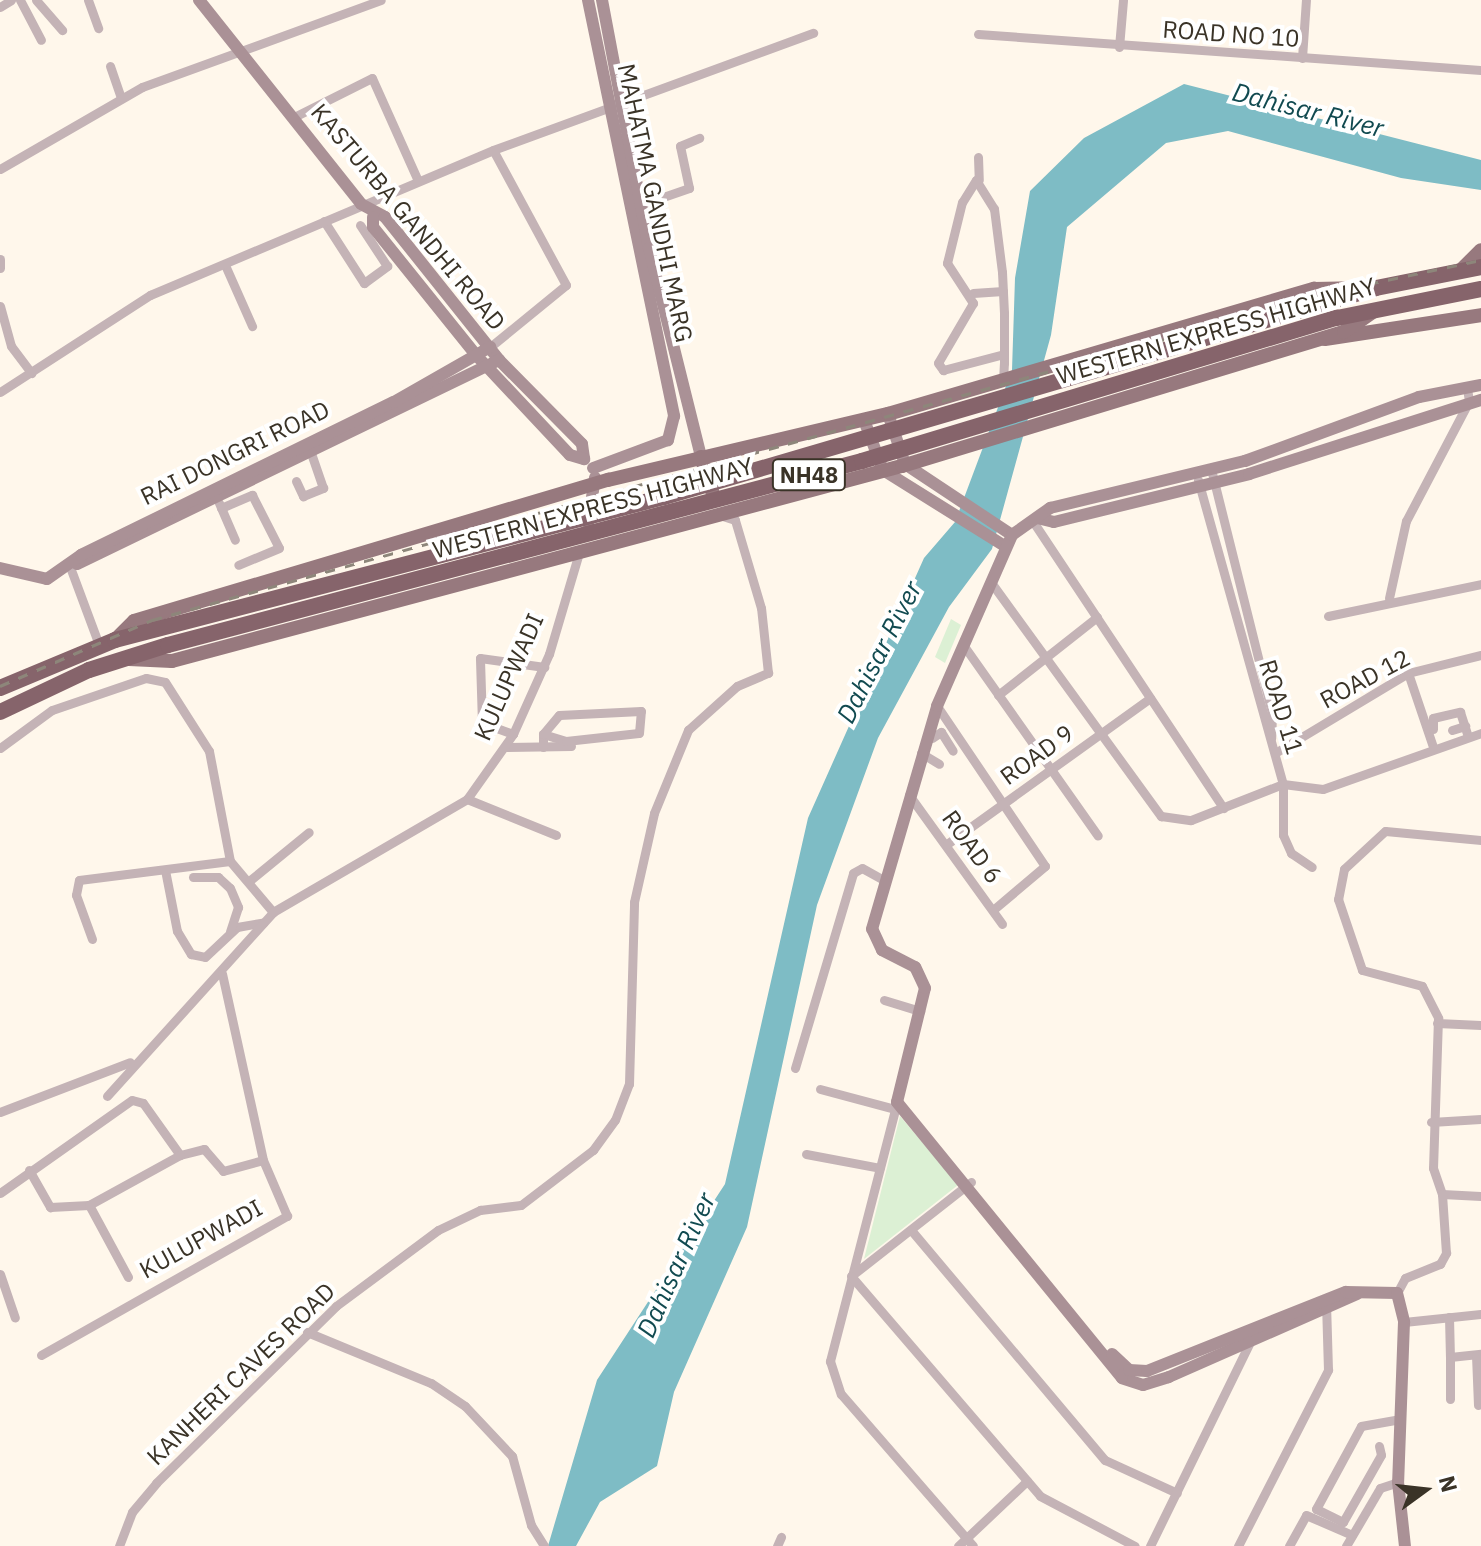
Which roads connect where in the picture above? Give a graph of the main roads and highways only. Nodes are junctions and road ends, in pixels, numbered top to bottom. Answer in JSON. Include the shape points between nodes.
{"nodes":[{"id":1,"x":1481,"y":250,"type":"edge"},
{"id":2,"x":1481,"y":267,"type":"edge"},
{"id":3,"x":1461,"y":270,"type":"junction"},
{"id":4,"x":1376,"y":288,"type":"junction"},
{"id":5,"x":1481,"y":289,"type":"edge"},
{"id":6,"x":1481,"y":315,"type":"edge"},
{"id":7,"x":1322,"y":331,"type":"junction"},
{"id":8,"x":1001,"y":382,"type":"junction"},
{"id":9,"x":963,"y":447,"type":"junction"},
{"id":10,"x":701,"y":457,"type":"junction"},
{"id":11,"x":719,"y":515,"type":"junction"},
{"id":12,"x":107,"y":642,"type":"junction"},
{"id":13,"x":124,"y":658,"type":"junction"},
{"id":14,"x":0,"y":688,"type":"edge"},
{"id":15,"x":0,"y":712,"type":"edge"}],
"edges":[{"from":1,"to":3,"type":"main road"},
{"from":2,"to":3,"type":"highway","name":"WESTERN EXPRESS HIGHWAY","number":"NH48"},
{"from":3,"to":4,"type":"highway","name":"WESTERN EXPRESS HIGHWAY","number":"NH48"},
{"from":4,"to":8,"type":"main road","via":[[1314,289]]},
{"from":4,"to":12,"type":"highway","name":"WESTERN EXPRESS HIGHWAY","number":"NH48","via":[[725,480]]},
{"from":5,"to":7,"type":"highway","name":"WESTERN EXPRESS HIGHWAY","number":"NH48","via":[[1378,307]]},
{"from":6,"to":7,"type":"main road","via":[[1344,342]]},
{"from":7,"to":9,"type":"main road"},
{"from":7,"to":13,"type":"highway","name":"WESTERN EXPRESS HIGHWAY","number":"NH48","via":[[862,461]]},
{"from":8,"to":9,"type":"main road"},
{"from":8,"to":10,"type":"main road"},
{"from":9,"to":11,"type":"main road"},
{"from":10,"to":11,"type":"main road"},
{"from":10,"to":12,"type":"main road","via":[[603,471],[134,621]]},
{"from":11,"to":13,"type":"main road","via":[[158,661]]},
{"from":12,"to":14,"type":"highway","name":"WESTERN EXPRESS HIGHWAY","number":"NH48"},
{"from":13,"to":15,"type":"highway","name":"WESTERN EXPRESS HIGHWAY","number":"NH48"}]}
